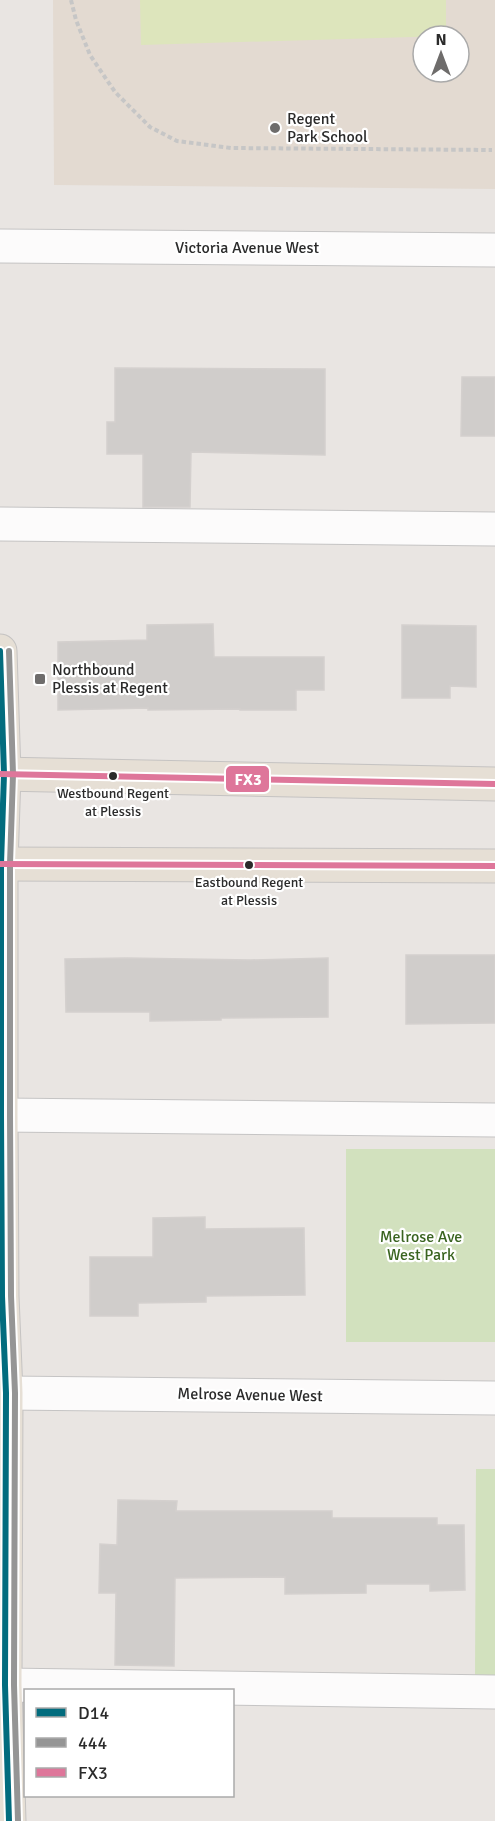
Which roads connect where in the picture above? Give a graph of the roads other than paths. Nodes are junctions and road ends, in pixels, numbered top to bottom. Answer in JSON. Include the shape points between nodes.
{"nodes":[{"id":1,"x":0,"y":246,"type":"edge"},
{"id":2,"x":495,"y":249,"type":"edge"},
{"id":3,"x":0,"y":524,"type":"edge"},
{"id":4,"x":495,"y":529,"type":"edge"},
{"id":5,"x":0,"y":651,"type":"edge"},
{"id":6,"x":2,"y":774,"type":"edge"},
{"id":7,"x":495,"y":784,"type":"edge"},
{"id":8,"x":1,"y":864,"type":"edge"},
{"id":9,"x":495,"y":866,"type":"edge"},
{"id":10,"x":1,"y":1115,"type":"edge"},
{"id":11,"x":495,"y":1120,"type":"edge"},
{"id":12,"x":6,"y":1393,"type":"junction"},
{"id":13,"x":495,"y":1398,"type":"edge"},
{"id":14,"x":5,"y":1685,"type":"junction"},
{"id":15,"x":495,"y":1692,"type":"edge"},
{"id":16,"x":9,"y":1821,"type":"edge"}],
"edges":[{"from":1,"to":2,"type":"street","name":"Victoria Avenue West"},
{"from":3,"to":4,"type":"street"},
{"from":5,"to":6,"type":"main road"},
{"from":6,"to":7,"type":"main road"},
{"from":6,"to":8,"type":"main road"},
{"from":8,"to":9,"type":"main road"},
{"from":8,"to":10,"type":"main road"},
{"from":10,"to":11,"type":"street"},
{"from":10,"to":12,"type":"main road"},
{"from":12,"to":13,"type":"street","name":"Melrose Avenue West"},
{"from":12,"to":14,"type":"main road"},
{"from":14,"to":15,"type":"street"},
{"from":14,"to":16,"type":"main road"}]}
